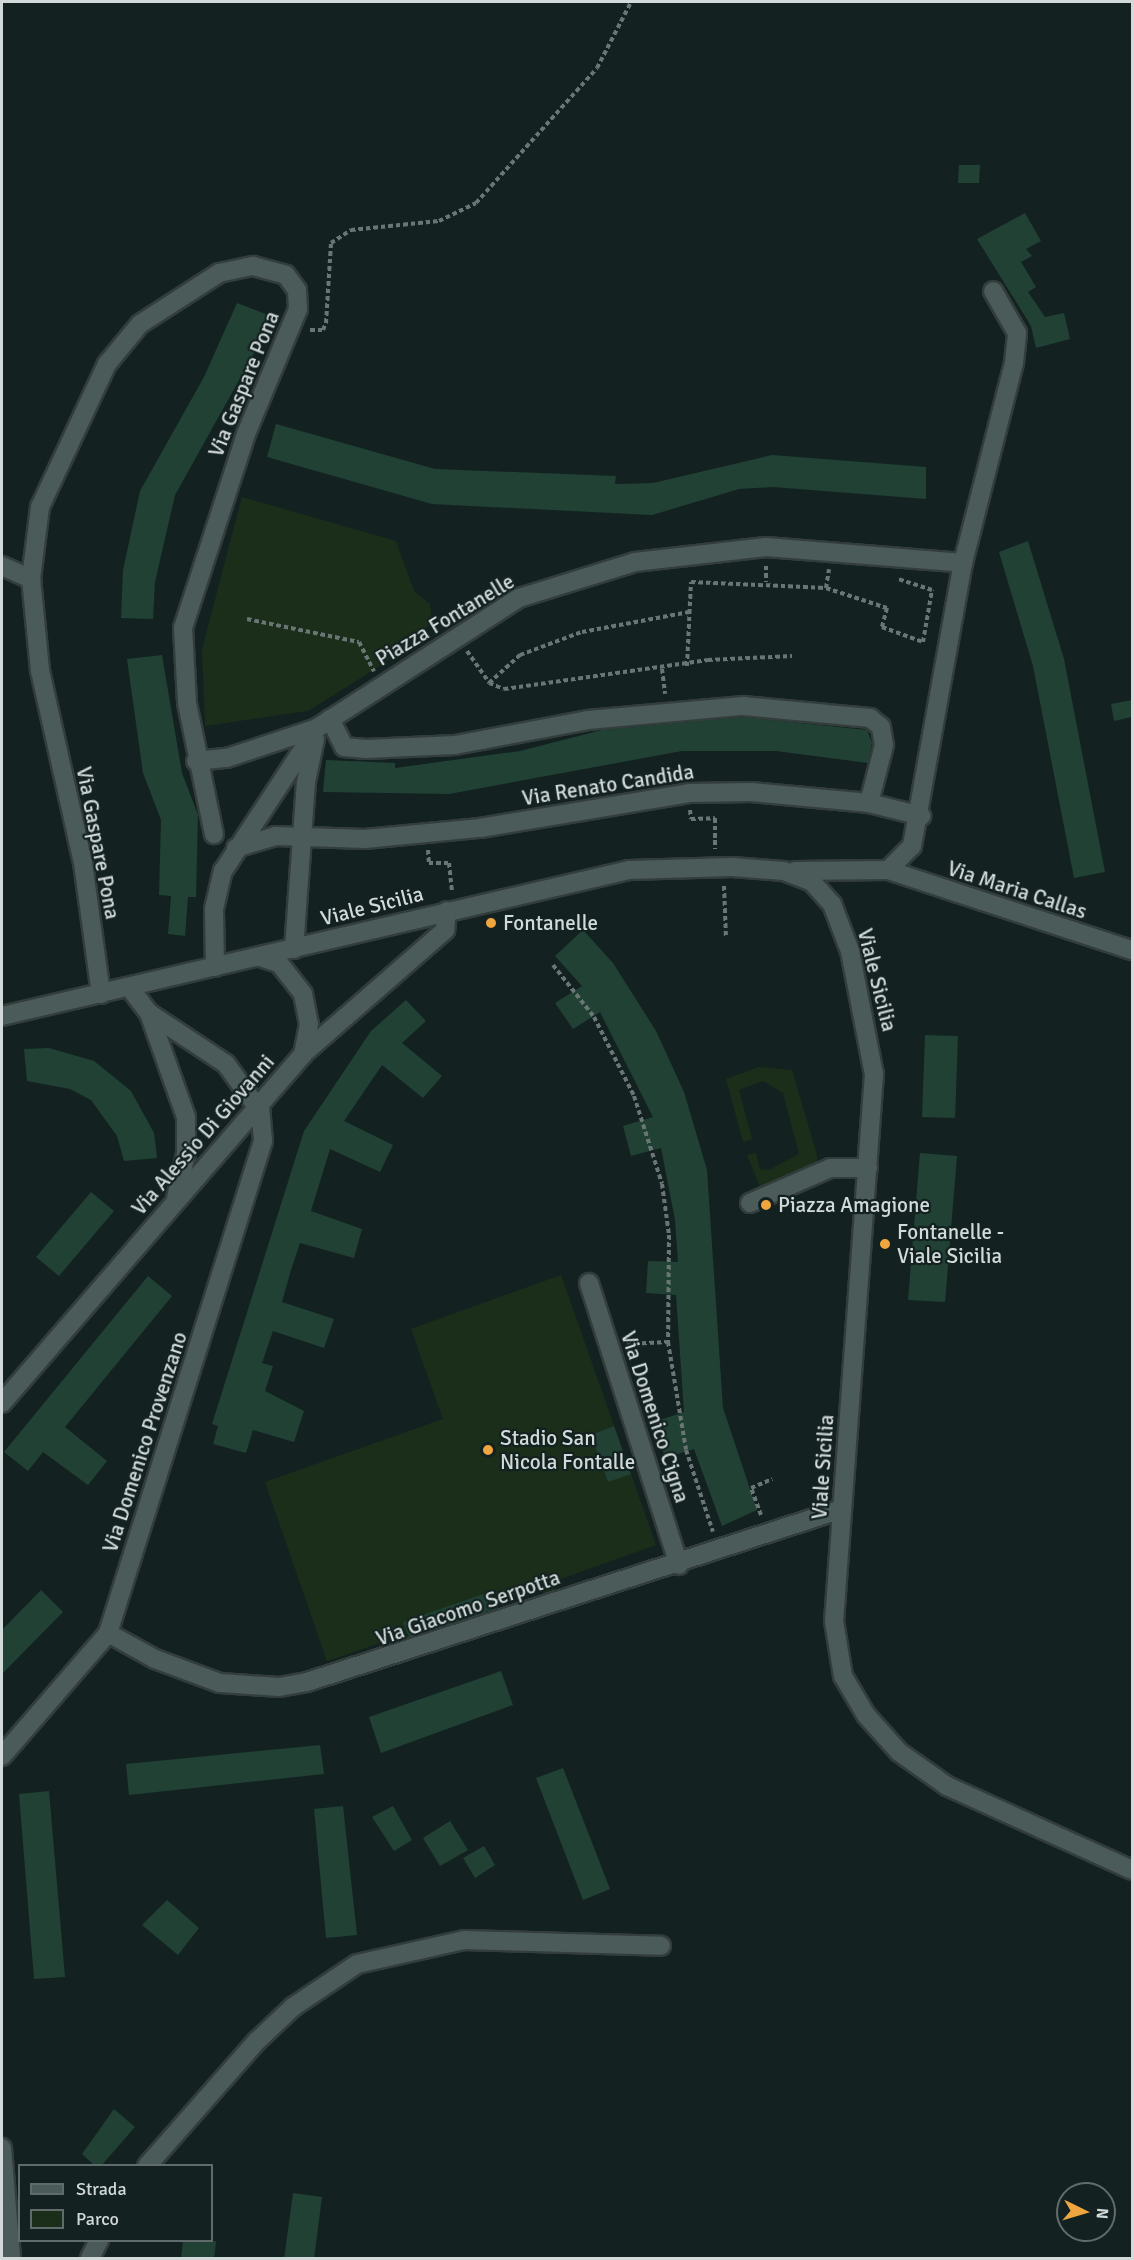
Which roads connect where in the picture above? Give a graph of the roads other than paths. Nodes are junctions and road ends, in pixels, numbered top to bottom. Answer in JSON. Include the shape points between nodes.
{"nodes":[{"id":1,"x":993,"y":291,"type":"dead end"},
{"id":2,"x":963,"y":563,"type":"junction"},
{"id":3,"x":2,"y":566,"type":"edge"},
{"id":4,"x":31,"y":579,"type":"junction"},
{"id":5,"x":324,"y":723,"type":"junction"},
{"id":6,"x":196,"y":761,"type":"junction"},
{"id":7,"x":868,"y":803,"type":"junction"},
{"id":8,"x":921,"y":816,"type":"junction"},
{"id":9,"x":214,"y":834,"type":"dead end"},
{"id":10,"x":302,"y":836,"type":"junction"},
{"id":11,"x":236,"y":848,"type":"junction"},
{"id":12,"x":888,"y":870,"type":"junction"},
{"id":13,"x":784,"y":871,"type":"junction"},
{"id":14,"x":450,"y":910,"type":"junction"},
{"id":15,"x":294,"y":949,"type":"junction"},
{"id":16,"x":1132,"y":950,"type":"edge"},
{"id":17,"x":256,"y":957,"type":"junction"},
{"id":18,"x":214,"y":967,"type":"junction"},
{"id":19,"x":130,"y":988,"type":"junction"},
{"id":20,"x":101,"y":994,"type":"junction"},
{"id":21,"x":149,"y":1013,"type":"junction"},
{"id":22,"x":2,"y":1017,"type":"edge"},
{"id":23,"x":303,"y":1054,"type":"junction"},
{"id":24,"x":256,"y":1104,"type":"junction"},
{"id":25,"x":868,"y":1168,"type":"junction"},
{"id":26,"x":176,"y":1200,"type":"junction"},
{"id":27,"x":750,"y":1203,"type":"dead end"},
{"id":28,"x":589,"y":1282,"type":"dead end"},
{"id":29,"x":2,"y":1403,"type":"edge"},
{"id":30,"x":842,"y":1509,"type":"junction"},
{"id":31,"x":679,"y":1565,"type":"junction"},
{"id":32,"x":108,"y":1633,"type":"junction"},
{"id":33,"x":2,"y":1756,"type":"edge"},
{"id":34,"x":1132,"y":1870,"type":"edge"},
{"id":35,"x":661,"y":1946,"type":"dead end"},
{"id":36,"x":2,"y":2148,"type":"edge"},
{"id":37,"x":149,"y":2164,"type":"edge"},
{"id":38,"x":98,"y":2242,"type":"edge"},
{"id":39,"x":11,"y":2259,"type":"edge"},
{"id":40,"x":90,"y":2259,"type":"edge"}],
"edges":[{"from":1,"to":2,"type":"street","via":[[1017,333],[1014,363]]},
{"from":2,"to":5,"type":"street","name":"Piazza Fontanelle","via":[[766,547],[702,551],[564,581],[519,598]]},
{"from":2,"to":8,"type":"street"},
{"from":3,"to":4,"type":"street"},
{"from":4,"to":6,"type":"street","name":"Via Gaspare Pona","via":[[40,507],[73,428],[107,364],[140,324],[219,273],[253,266],[286,275],[297,290],[298,309],[246,434],[183,628]]},
{"from":4,"to":20,"type":"street","name":"Via Gaspare Pona","via":[[40,670],[83,863]]},
{"from":5,"to":6,"type":"street","via":[[227,758]]},
{"from":5,"to":7,"type":"street","via":[[344,747],[366,749],[455,746],[588,720],[743,706],[870,718],[881,727],[884,744]]},
{"from":5,"to":10,"type":"street"},
{"from":5,"to":11,"type":"street"},
{"from":6,"to":9,"type":"street","name":"Via Gaspare Pona"},
{"from":7,"to":8,"type":"street","name":"Via Renato Candida"},
{"from":7,"to":10,"type":"street","name":"Via Renato Candida","via":[[751,792],[688,793],[426,834]]},
{"from":8,"to":12,"type":"street","via":[[912,846]]},
{"from":10,"to":11,"type":"street","name":"Via Renato Candida","via":[[276,836]]},
{"from":10,"to":15,"type":"street"},
{"from":11,"to":18,"type":"street","via":[[223,871],[214,909]]},
{"from":12,"to":13,"type":"street","name":"Via Maria Callas"},
{"from":12,"to":16,"type":"street","name":"Via Maria Callas"},
{"from":13,"to":14,"type":"street","name":"Viale Sicilia","via":[[719,867],[629,870]]},
{"from":13,"to":25,"type":"street","name":"Viale Sicilia","via":[[812,882],[832,904],[850,951],[865,1006],[874,1074]]},
{"from":14,"to":15,"type":"street","name":"Viale Sicilia"},
{"from":14,"to":23,"type":"street","name":"Via Alessio Di Giovanni","via":[[445,930]]},
{"from":15,"to":17,"type":"street","name":"Viale Sicilia"},
{"from":17,"to":18,"type":"street","name":"Viale Sicilia"},
{"from":17,"to":23,"type":"street","via":[[279,963],[303,994],[309,1024]]},
{"from":18,"to":19,"type":"street","name":"Viale Sicilia"},
{"from":19,"to":20,"type":"street","name":"Viale Sicilia"},
{"from":19,"to":21,"type":"street"},
{"from":20,"to":22,"type":"street","name":"Viale Sicilia"},
{"from":21,"to":24,"type":"street","via":[[226,1064]]},
{"from":21,"to":26,"type":"street","via":[[186,1117],[186,1154]]},
{"from":23,"to":24,"type":"street","name":"Via Alessio Di Giovanni"},
{"from":24,"to":26,"type":"street","name":"Via Alessio Di Giovanni"},
{"from":24,"to":32,"type":"street","name":"Via Domenico Provenzano","via":[[263,1141]]},
{"from":25,"to":27,"type":"street","via":[[830,1168]]},
{"from":25,"to":30,"type":"street","name":"Viale Sicilia"},
{"from":26,"to":29,"type":"street","name":"Via Alessio Di Giovanni"},
{"from":28,"to":31,"type":"street","name":"Via Domenico Cigna"},
{"from":30,"to":31,"type":"street","name":"Via Giacomo Serpotta"},
{"from":30,"to":34,"type":"street","name":"Viale Sicilia","via":[[834,1621],[843,1676],[866,1715],[899,1752],[947,1786]]},
{"from":31,"to":32,"type":"street","name":"Via Giacomo Serpotta","via":[[637,1574],[352,1671],[279,1687],[220,1683],[155,1659]]},
{"from":32,"to":33,"type":"street","name":"Via Domenico Provenzano"},
{"from":35,"to":37,"type":"street","via":[[464,1940],[357,1964],[292,2007]]},
{"from":36,"to":39,"type":"street"},
{"from":38,"to":40,"type":"street"}]}
